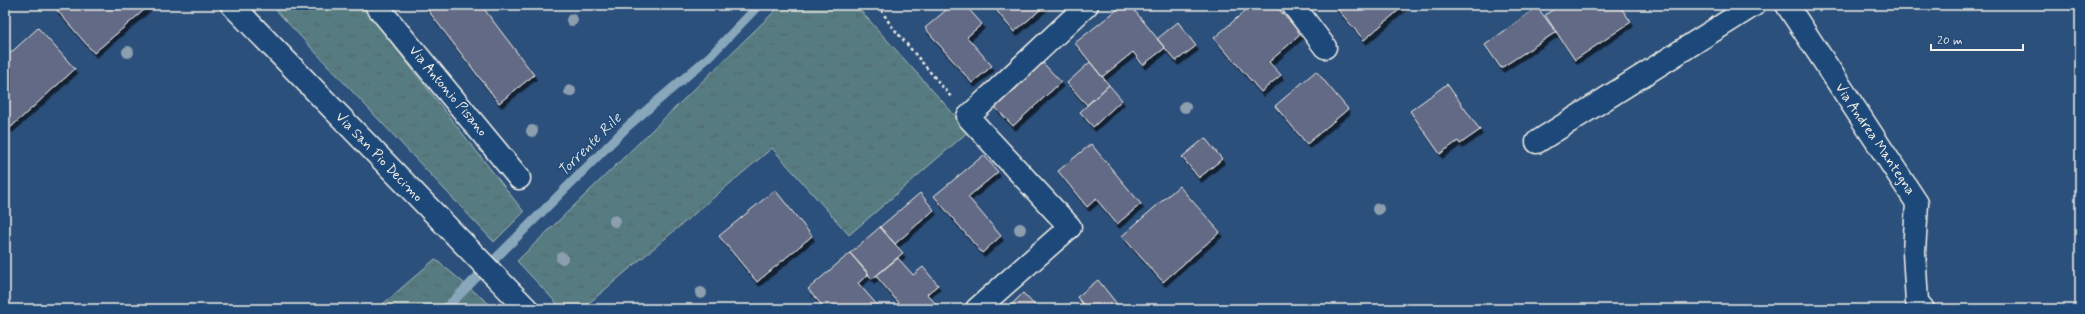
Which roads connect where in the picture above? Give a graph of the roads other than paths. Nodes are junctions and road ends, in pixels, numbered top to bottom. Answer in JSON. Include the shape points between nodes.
{"nodes":[{"id":1,"x":232,"y":5,"type":"edge"},
{"id":2,"x":376,"y":5,"type":"edge"},
{"id":3,"x":1087,"y":5,"type":"edge"},
{"id":4,"x":1294,"y":5,"type":"edge"},
{"id":5,"x":1754,"y":5,"type":"edge"},
{"id":6,"x":1787,"y":5,"type":"edge"},
{"id":7,"x":1325,"y":47,"type":"dead end"},
{"id":8,"x":1537,"y":142,"type":"dead end"},
{"id":9,"x":519,"y":178,"type":"dead end"},
{"id":10,"x":522,"y":305,"type":"edge"},
{"id":11,"x":977,"y":309,"type":"edge"},
{"id":12,"x":1923,"y":309,"type":"edge"}],
"edges":[{"from":1,"to":10,"type":"street","name":"Via San Pio Decimo"},
{"from":2,"to":9,"type":"street","name":"Via Antonio Pisano"},
{"from":3,"to":11,"type":"street","via":[[968,117],[1070,227]]},
{"from":4,"to":7,"type":"street"},
{"from":5,"to":8,"type":"street"},
{"from":6,"to":12,"type":"street","name":"Via Andrea Mantegna","via":[[1917,203],[1914,252],[1916,295],[1917,302]]}]}
